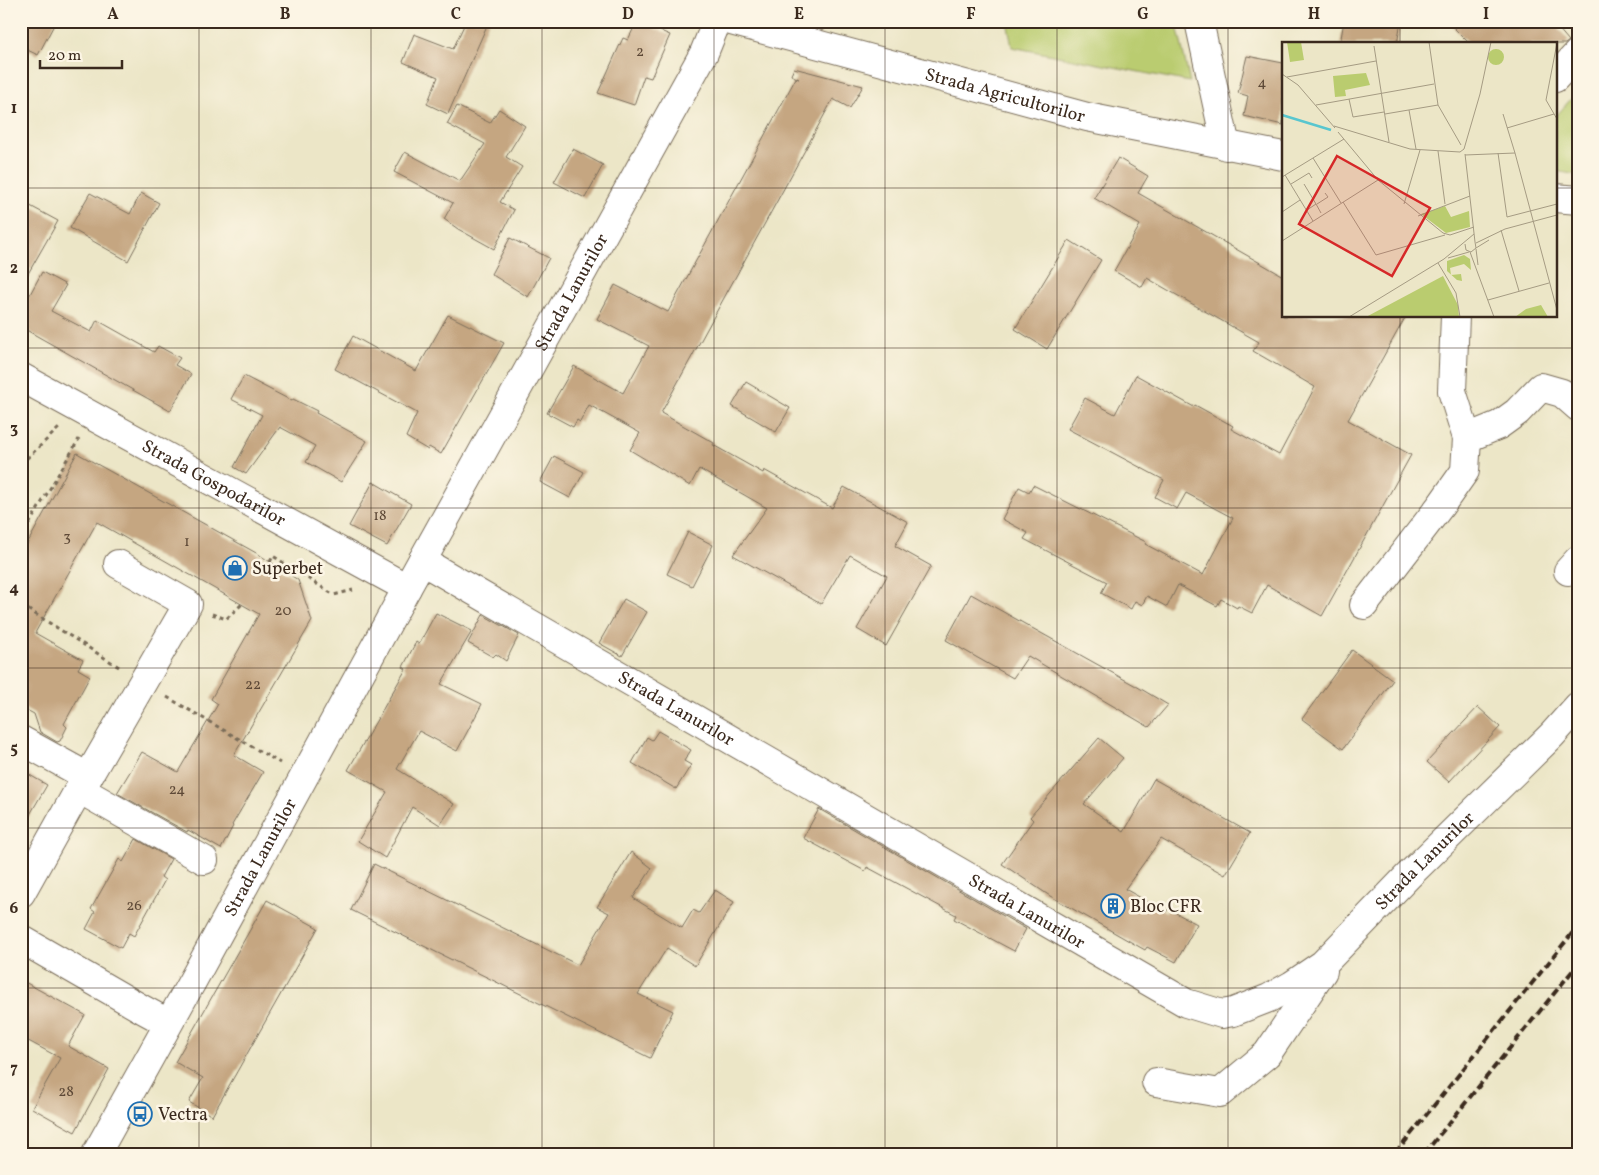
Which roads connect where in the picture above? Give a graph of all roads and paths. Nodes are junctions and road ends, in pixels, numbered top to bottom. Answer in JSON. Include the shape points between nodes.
{"nodes":[{"id":1,"x":717,"y":21,"type":"edge"},
{"id":2,"x":731,"y":21,"type":"edge"},
{"id":3,"x":1199,"y":21,"type":"edge"},
{"id":4,"x":1578,"y":53,"type":"edge"},
{"id":5,"x":1556,"y":77,"type":"edge"},
{"id":6,"x":1226,"y":146,"type":"junction"},
{"id":7,"x":1282,"y":156,"type":"edge"},
{"id":8,"x":1556,"y":198,"type":"edge"},
{"id":9,"x":1578,"y":200,"type":"edge"},
{"id":10,"x":1455,"y":318,"type":"edge"},
{"id":11,"x":21,"y":377,"type":"edge"},
{"id":12,"x":1578,"y":407,"type":"edge"},
{"id":13,"x":92,"y":416,"type":"junction"},
{"id":14,"x":64,"y":424,"type":"dead end"},
{"id":15,"x":1467,"y":438,"type":"junction"},
{"id":16,"x":21,"y":464,"type":"edge"},
{"id":17,"x":21,"y":538,"type":"edge"},
{"id":18,"x":422,"y":561,"type":"junction"},
{"id":19,"x":270,"y":562,"type":"dead end"},
{"id":20,"x":118,"y":564,"type":"dead end"},
{"id":21,"x":407,"y":588,"type":"junction"},
{"id":22,"x":358,"y":589,"type":"dead end"},
{"id":23,"x":21,"y":605,"type":"edge"},
{"id":24,"x":1364,"y":605,"type":"dead end"},
{"id":25,"x":142,"y":682,"type":"junction"},
{"id":26,"x":1578,"y":706,"type":"edge"},
{"id":27,"x":21,"y":740,"type":"edge"},
{"id":28,"x":285,"y":766,"type":"dead end"},
{"id":29,"x":84,"y":783,"type":"junction"},
{"id":30,"x":204,"y":860,"type":"dead end"},
{"id":31,"x":21,"y":893,"type":"edge"},
{"id":32,"x":21,"y":939,"type":"edge"},
{"id":33,"x":1337,"y":949,"type":"junction"},
{"id":34,"x":168,"y":1022,"type":"junction"},
{"id":35,"x":1156,"y":1082,"type":"dead end"},
{"id":36,"x":96,"y":1154,"type":"edge"}],
"edges":[{"from":1,"to":18,"type":"street","name":"Strada Lanurilor","via":[[704,53]]},
{"from":2,"to":6,"type":"street","name":"Strada Agricultorilor","via":[[1087,117]]},
{"from":3,"to":6,"type":"street"},
{"from":4,"to":5,"type":"street"},
{"from":6,"to":7,"type":"street","name":"Strada Agricultorilor"},
{"from":8,"to":9,"type":"street"},
{"from":10,"to":15,"type":"street","via":[[1452,391]]},
{"from":11,"to":13,"type":"street","name":"Strada Gospodarilor"},
{"from":12,"to":15,"type":"street","via":[[1562,393],[1541,387],[1499,425]]},
{"from":13,"to":17,"type":"path"},
{"from":13,"to":21,"type":"street","name":"Strada Gospodarilor"},
{"from":14,"to":16,"type":"path"},
{"from":15,"to":24,"type":"street","via":[[1465,471]]},
{"from":18,"to":21,"type":"street","name":"Strada Lanurilor"},
{"from":18,"to":33,"type":"street","name":"Strada Lanurilor","via":[[1186,1003],[1222,1014],[1246,1008],[1292,985],[1323,964]]},
{"from":19,"to":22,"type":"path","via":[[273,556],[334,595]]},
{"from":20,"to":25,"type":"street","via":[[188,604]]},
{"from":21,"to":34,"type":"street","name":"Strada Lanurilor"},
{"from":23,"to":25,"type":"path"},
{"from":25,"to":28,"type":"path"},
{"from":25,"to":29,"type":"street"},
{"from":26,"to":33,"type":"street","name":"Strada Lanurilor"},
{"from":27,"to":29,"type":"street"},
{"from":29,"to":30,"type":"street"},
{"from":29,"to":31,"type":"street"},
{"from":32,"to":34,"type":"street"},
{"from":33,"to":35,"type":"street","via":[[1267,1054],[1220,1093]]},
{"from":34,"to":36,"type":"street","name":"Strada Lanurilor"}]}
